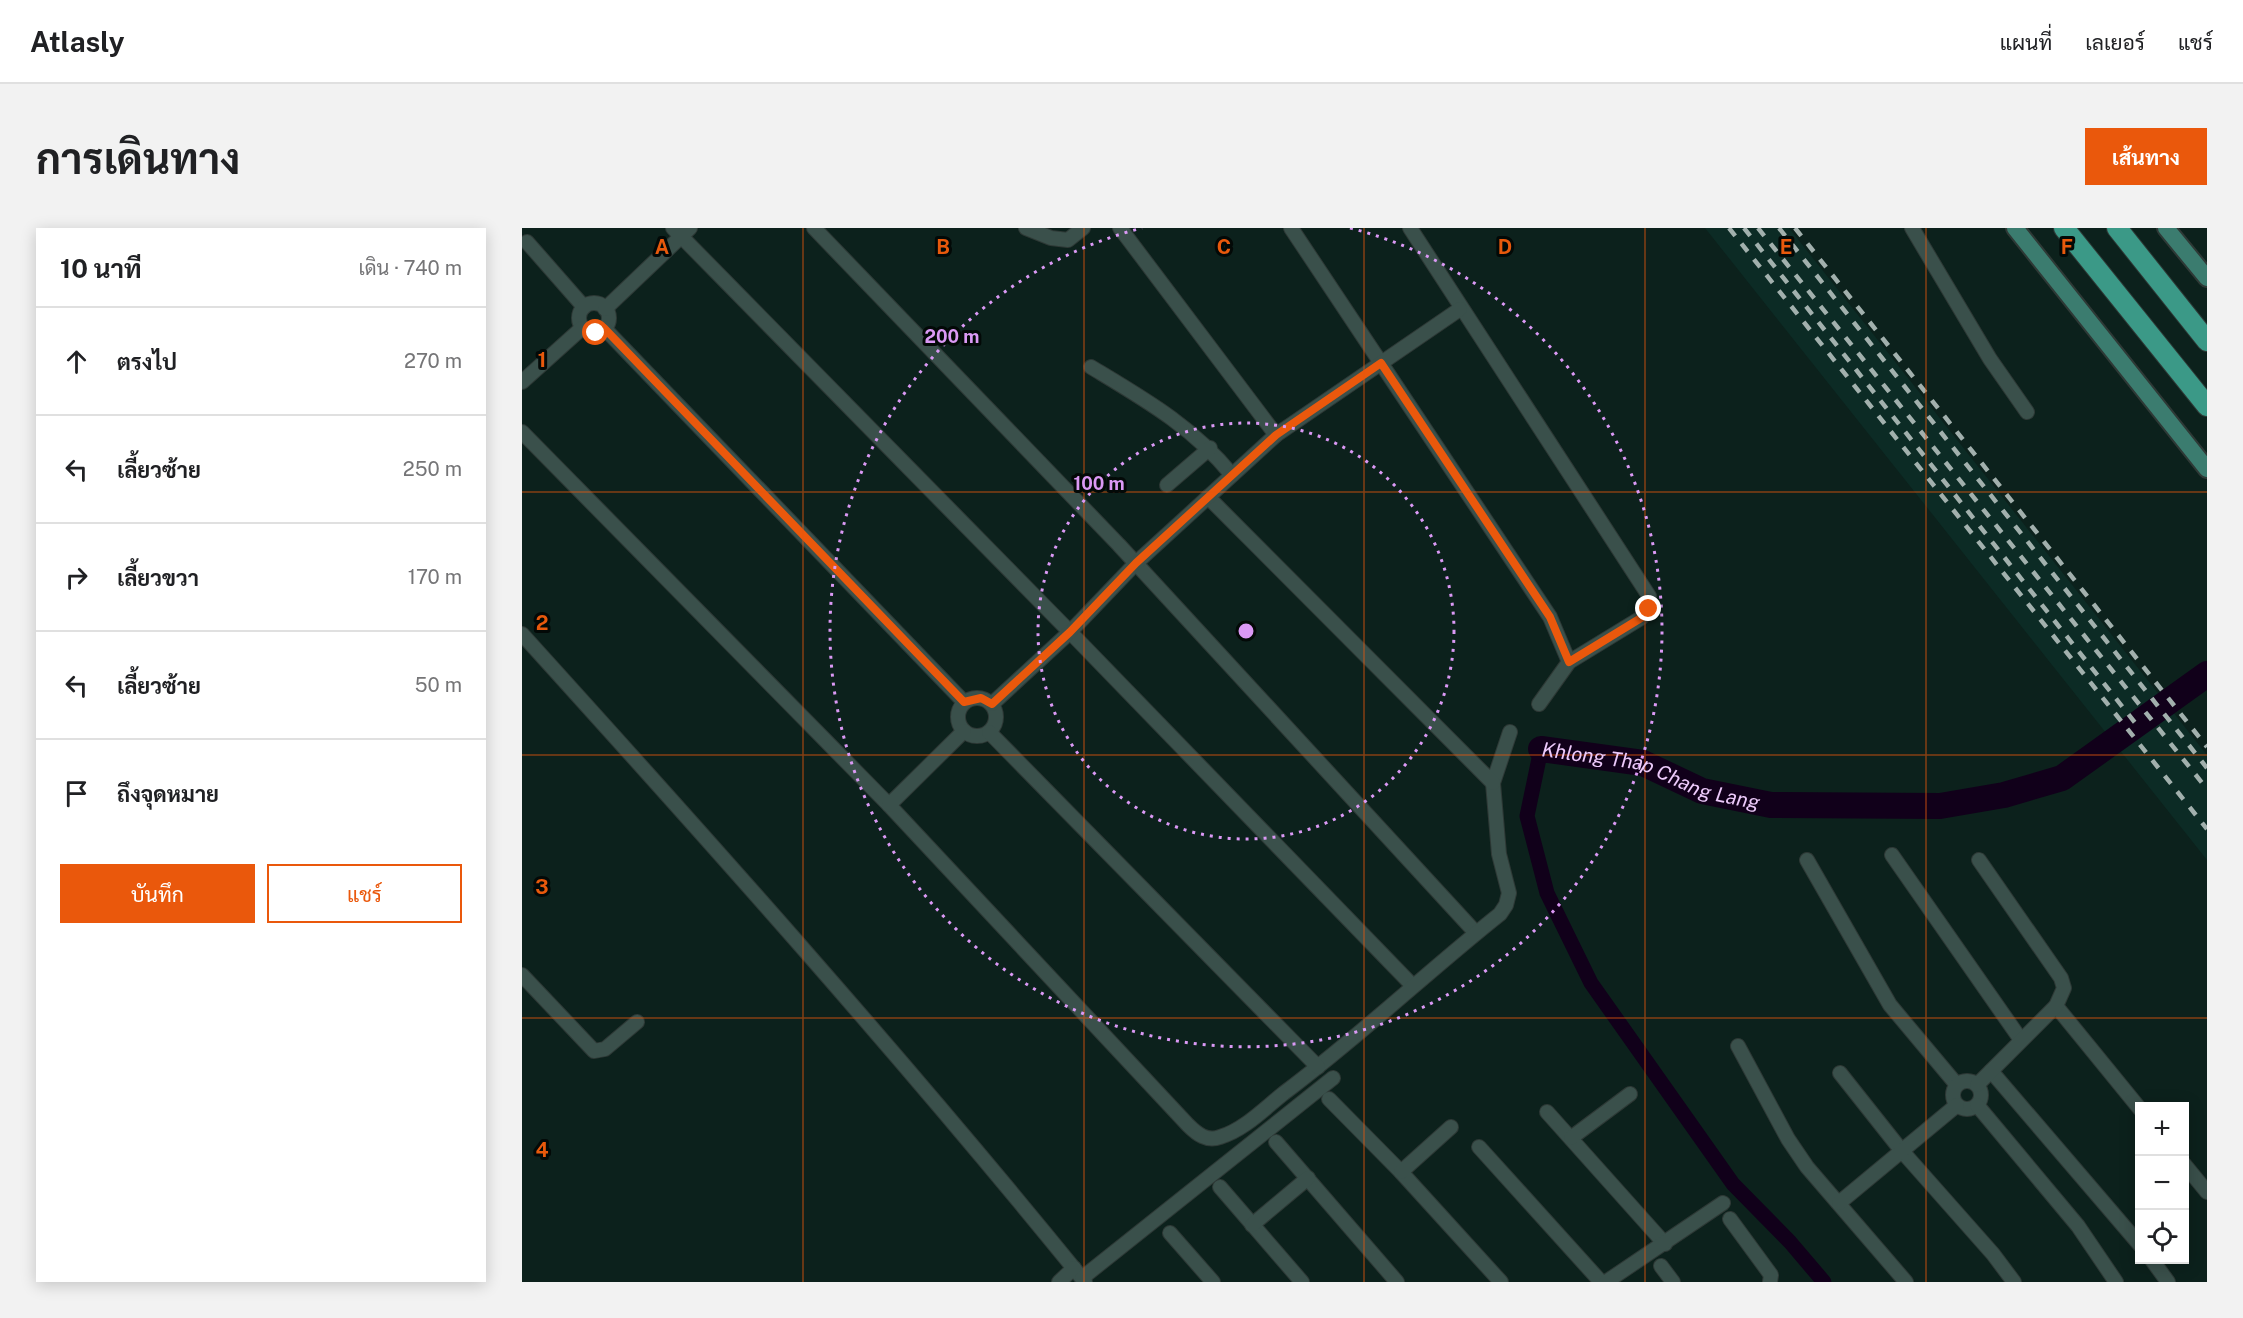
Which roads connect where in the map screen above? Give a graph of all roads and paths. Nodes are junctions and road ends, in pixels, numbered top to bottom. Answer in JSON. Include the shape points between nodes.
{"nodes":[{"id":1,"x":814,"y":228,"type":"edge"},
{"id":2,"x":1026,"y":228,"type":"edge"},
{"id":3,"x":1083,"y":228,"type":"edge"},
{"id":4,"x":1120,"y":228,"type":"edge"},
{"id":5,"x":1291,"y":228,"type":"edge"},
{"id":6,"x":1410,"y":228,"type":"edge"},
{"id":7,"x":1912,"y":228,"type":"edge"},
{"id":8,"x":2014,"y":228,"type":"edge"},
{"id":9,"x":2064,"y":228,"type":"edge"},
{"id":10,"x":2117,"y":228,"type":"edge"},
{"id":11,"x":2166,"y":228,"type":"edge"},
{"id":12,"x":681,"y":231,"type":"edge"},
{"id":13,"x":527,"y":242,"type":"dead end"},
{"id":14,"x":2207,"y":278,"type":"edge"},
{"id":15,"x":584,"y":307,"type":"junction"},
{"id":16,"x":605,"y":309,"type":"junction"},
{"id":17,"x":1460,"y":309,"type":"junction"},
{"id":18,"x":582,"y":328,"type":"junction"},
{"id":19,"x":604,"y":328,"type":"junction"},
{"id":20,"x":2207,"y":341,"type":"edge"},
{"id":21,"x":1381,"y":363,"type":"junction"},
{"id":22,"x":1091,"y":367,"type":"dead end"},
{"id":23,"x":522,"y":382,"type":"edge"},
{"id":24,"x":2207,"y":406,"type":"edge"},
{"id":25,"x":2026,"y":412,"type":"dead end"},
{"id":26,"x":522,"y":432,"type":"edge"},
{"id":27,"x":1276,"y":435,"type":"junction"},
{"id":28,"x":1209,"y":448,"type":"junction"},
{"id":29,"x":2207,"y":469,"type":"edge"},
{"id":30,"x":1232,"y":475,"type":"junction"},
{"id":31,"x":1167,"y":485,"type":"dead end"},
{"id":32,"x":1208,"y":497,"type":"junction"},
{"id":33,"x":1136,"y":563,"type":"junction"},
{"id":34,"x":1070,"y":632,"type":"junction"},
{"id":35,"x":522,"y":634,"type":"edge"},
{"id":36,"x":1569,"y":662,"type":"junction"},
{"id":37,"x":964,"y":702,"type":"junction"},
{"id":38,"x":992,"y":704,"type":"junction"},
{"id":39,"x":1539,"y":704,"type":"dead end"},
{"id":40,"x":964,"y":731,"type":"junction"},
{"id":41,"x":989,"y":732,"type":"junction"},
{"id":42,"x":1510,"y":732,"type":"dead end"},
{"id":43,"x":1493,"y":783,"type":"junction"},
{"id":44,"x":890,"y":805,"type":"junction"},
{"id":45,"x":1892,"y":855,"type":"dead end"},
{"id":46,"x":1807,"y":860,"type":"dead end"},
{"id":47,"x":1979,"y":860,"type":"dead end"},
{"id":48,"x":1476,"y":933,"type":"junction"},
{"id":49,"x":522,"y":975,"type":"edge"},
{"id":50,"x":1413,"y":986,"type":"junction"},
{"id":51,"x":2056,"y":1006,"type":"junction"},
{"id":52,"x":637,"y":1022,"type":"dead end"},
{"id":53,"x":2021,"y":1040,"type":"junction"},
{"id":54,"x":1738,"y":1046,"type":"dead end"},
{"id":55,"x":1318,"y":1067,"type":"junction"},
{"id":56,"x":1991,"y":1071,"type":"junction"},
{"id":57,"x":1840,"y":1073,"type":"dead end"},
{"id":58,"x":1333,"y":1078,"type":"dead end"},
{"id":59,"x":1957,"y":1085,"type":"junction"},
{"id":60,"x":1977,"y":1085,"type":"junction"},
{"id":61,"x":1630,"y":1094,"type":"dead end"},
{"id":62,"x":1329,"y":1099,"type":"dead end"},
{"id":63,"x":2135,"y":1104,"type":"edge"},
{"id":64,"x":1957,"y":1105,"type":"junction"},
{"id":65,"x":1977,"y":1105,"type":"junction"},
{"id":66,"x":1547,"y":1112,"type":"dead end"},
{"id":67,"x":1451,"y":1127,"type":"dead end"},
{"id":68,"x":1570,"y":1138,"type":"junction"},
{"id":69,"x":1276,"y":1142,"type":"dead end"},
{"id":70,"x":1479,"y":1147,"type":"dead end"},
{"id":71,"x":1901,"y":1150,"type":"junction"},
{"id":72,"x":2189,"y":1170,"type":"edge"},
{"id":73,"x":1401,"y":1172,"type":"junction"},
{"id":74,"x":1308,"y":1178,"type":"junction"},
{"id":75,"x":1220,"y":1187,"type":"dead end"},
{"id":76,"x":2207,"y":1192,"type":"edge"},
{"id":77,"x":1723,"y":1203,"type":"dead end"},
{"id":78,"x":1839,"y":1203,"type":"junction"},
{"id":79,"x":1730,"y":1219,"type":"dead end"},
{"id":80,"x":1252,"y":1225,"type":"junction"},
{"id":81,"x":1170,"y":1233,"type":"dead end"},
{"id":82,"x":2135,"y":1240,"type":"edge"},
{"id":83,"x":1665,"y":1244,"type":"junction"},
{"id":84,"x":2155,"y":1264,"type":"edge"},
{"id":85,"x":1661,"y":1266,"type":"dead end"},
{"id":86,"x":1080,"y":1276,"type":"edge"},
{"id":87,"x":1059,"y":1282,"type":"edge"},
{"id":88,"x":1213,"y":1282,"type":"edge"},
{"id":89,"x":1302,"y":1282,"type":"edge"},
{"id":90,"x":1397,"y":1282,"type":"edge"},
{"id":91,"x":1502,"y":1282,"type":"edge"},
{"id":92,"x":1601,"y":1282,"type":"edge"},
{"id":93,"x":1606,"y":1282,"type":"edge"},
{"id":94,"x":1673,"y":1282,"type":"edge"},
{"id":95,"x":1770,"y":1282,"type":"edge"},
{"id":96,"x":1906,"y":1282,"type":"edge"},
{"id":97,"x":2014,"y":1282,"type":"edge"},
{"id":98,"x":2116,"y":1282,"type":"edge"},
{"id":99,"x":2168,"y":1282,"type":"edge"}],
"edges":[{"from":1,"to":33,"type":"street"},
{"from":2,"to":3,"type":"street","via":[[1068,240]]},
{"from":4,"to":27,"type":"street"},
{"from":5,"to":21,"type":"street"},
{"from":6,"to":17,"type":"street"},
{"from":7,"to":25,"type":"street"},
{"from":8,"to":29,"type":"main road"},
{"from":9,"to":24,"type":"highway"},
{"from":10,"to":20,"type":"highway"},
{"from":11,"to":14,"type":"main road"},
{"from":12,"to":16,"type":"street"},
{"from":12,"to":34,"type":"street"},
{"from":13,"to":15,"type":"street"},
{"from":15,"to":16,"type":"street","via":[[595,303]]},
{"from":15,"to":18,"type":"street","via":[[579,317]]},
{"from":16,"to":19,"type":"street","via":[[608,319]]},
{"from":17,"to":21,"type":"street"},
{"from":17,"to":36,"type":"street","via":[[1649,596],[1649,609],[1641,618]]},
{"from":18,"to":19,"type":"street","via":[[596,333]]},
{"from":18,"to":23,"type":"street"},
{"from":19,"to":37,"type":"street"},
{"from":21,"to":27,"type":"street"},
{"from":21,"to":36,"type":"street","via":[[1550,617]]},
{"from":22,"to":28,"type":"street","via":[[1149,402]]},
{"from":26,"to":44,"type":"street"},
{"from":27,"to":30,"type":"street"},
{"from":28,"to":30,"type":"street"},
{"from":28,"to":31,"type":"street"},
{"from":30,"to":32,"type":"street"},
{"from":32,"to":33,"type":"street"},
{"from":32,"to":43,"type":"street"},
{"from":33,"to":34,"type":"street"},
{"from":33,"to":48,"type":"street"},
{"from":34,"to":38,"type":"street"},
{"from":34,"to":50,"type":"street"},
{"from":35,"to":86,"type":"street","via":[[679,807]]},
{"from":36,"to":39,"type":"street"},
{"from":37,"to":38,"type":"street","via":[[981,698]]},
{"from":37,"to":40,"type":"street","via":[[957,713]]},
{"from":38,"to":41,"type":"street","via":[[996,722]]},
{"from":40,"to":41,"type":"street","via":[[973,736]]},
{"from":40,"to":44,"type":"street"},
{"from":41,"to":55,"type":"street"},
{"from":42,"to":43,"type":"street"},
{"from":43,"to":48,"type":"street","via":[[1499,854],[1509,893],[1500,914]]},
{"from":44,"to":55,"type":"street","via":[[1198,1135],[1218,1138],[1234,1131]]},
{"from":45,"to":53,"type":"street"},
{"from":46,"to":59,"type":"street","via":[[1890,1005]]},
{"from":47,"to":51,"type":"street","via":[[2061,978],[2064,988]]},
{"from":48,"to":50,"type":"street"},
{"from":49,"to":52,"type":"street","via":[[594,1051],[605,1049]]},
{"from":50,"to":55,"type":"street"},
{"from":51,"to":53,"type":"street"},
{"from":51,"to":63,"type":"street"},
{"from":53,"to":56,"type":"street"},
{"from":54,"to":78,"type":"street","via":[[1788,1139]]},
{"from":56,"to":60,"type":"street"},
{"from":56,"to":82,"type":"street"},
{"from":57,"to":71,"type":"street"},
{"from":58,"to":86,"type":"street"},
{"from":59,"to":60,"type":"street","via":[[1967,1081]]},
{"from":59,"to":64,"type":"street","via":[[1953,1095]]},
{"from":60,"to":65,"type":"street","via":[[1982,1095]]},
{"from":61,"to":68,"type":"street"},
{"from":62,"to":73,"type":"street"},
{"from":64,"to":65,"type":"street","via":[[1967,1109]]},
{"from":64,"to":71,"type":"street"},
{"from":65,"to":98,"type":"street","via":[[2078,1226]]},
{"from":66,"to":68,"type":"street"},
{"from":67,"to":73,"type":"street"},
{"from":68,"to":83,"type":"street"},
{"from":69,"to":74,"type":"street"},
{"from":70,"to":92,"type":"street"},
{"from":71,"to":78,"type":"street"},
{"from":71,"to":97,"type":"street"},
{"from":72,"to":76,"type":"street"},
{"from":73,"to":91,"type":"street"},
{"from":74,"to":80,"type":"street"},
{"from":74,"to":90,"type":"street"},
{"from":75,"to":80,"type":"street"},
{"from":77,"to":83,"type":"street"},
{"from":78,"to":96,"type":"street"},
{"from":79,"to":95,"type":"street","via":[[1770,1275]]},
{"from":80,"to":89,"type":"street"},
{"from":81,"to":88,"type":"street"},
{"from":83,"to":93,"type":"street"},
{"from":84,"to":99,"type":"street"},
{"from":85,"to":94,"type":"street"},
{"from":86,"to":87,"type":"street"}]}
